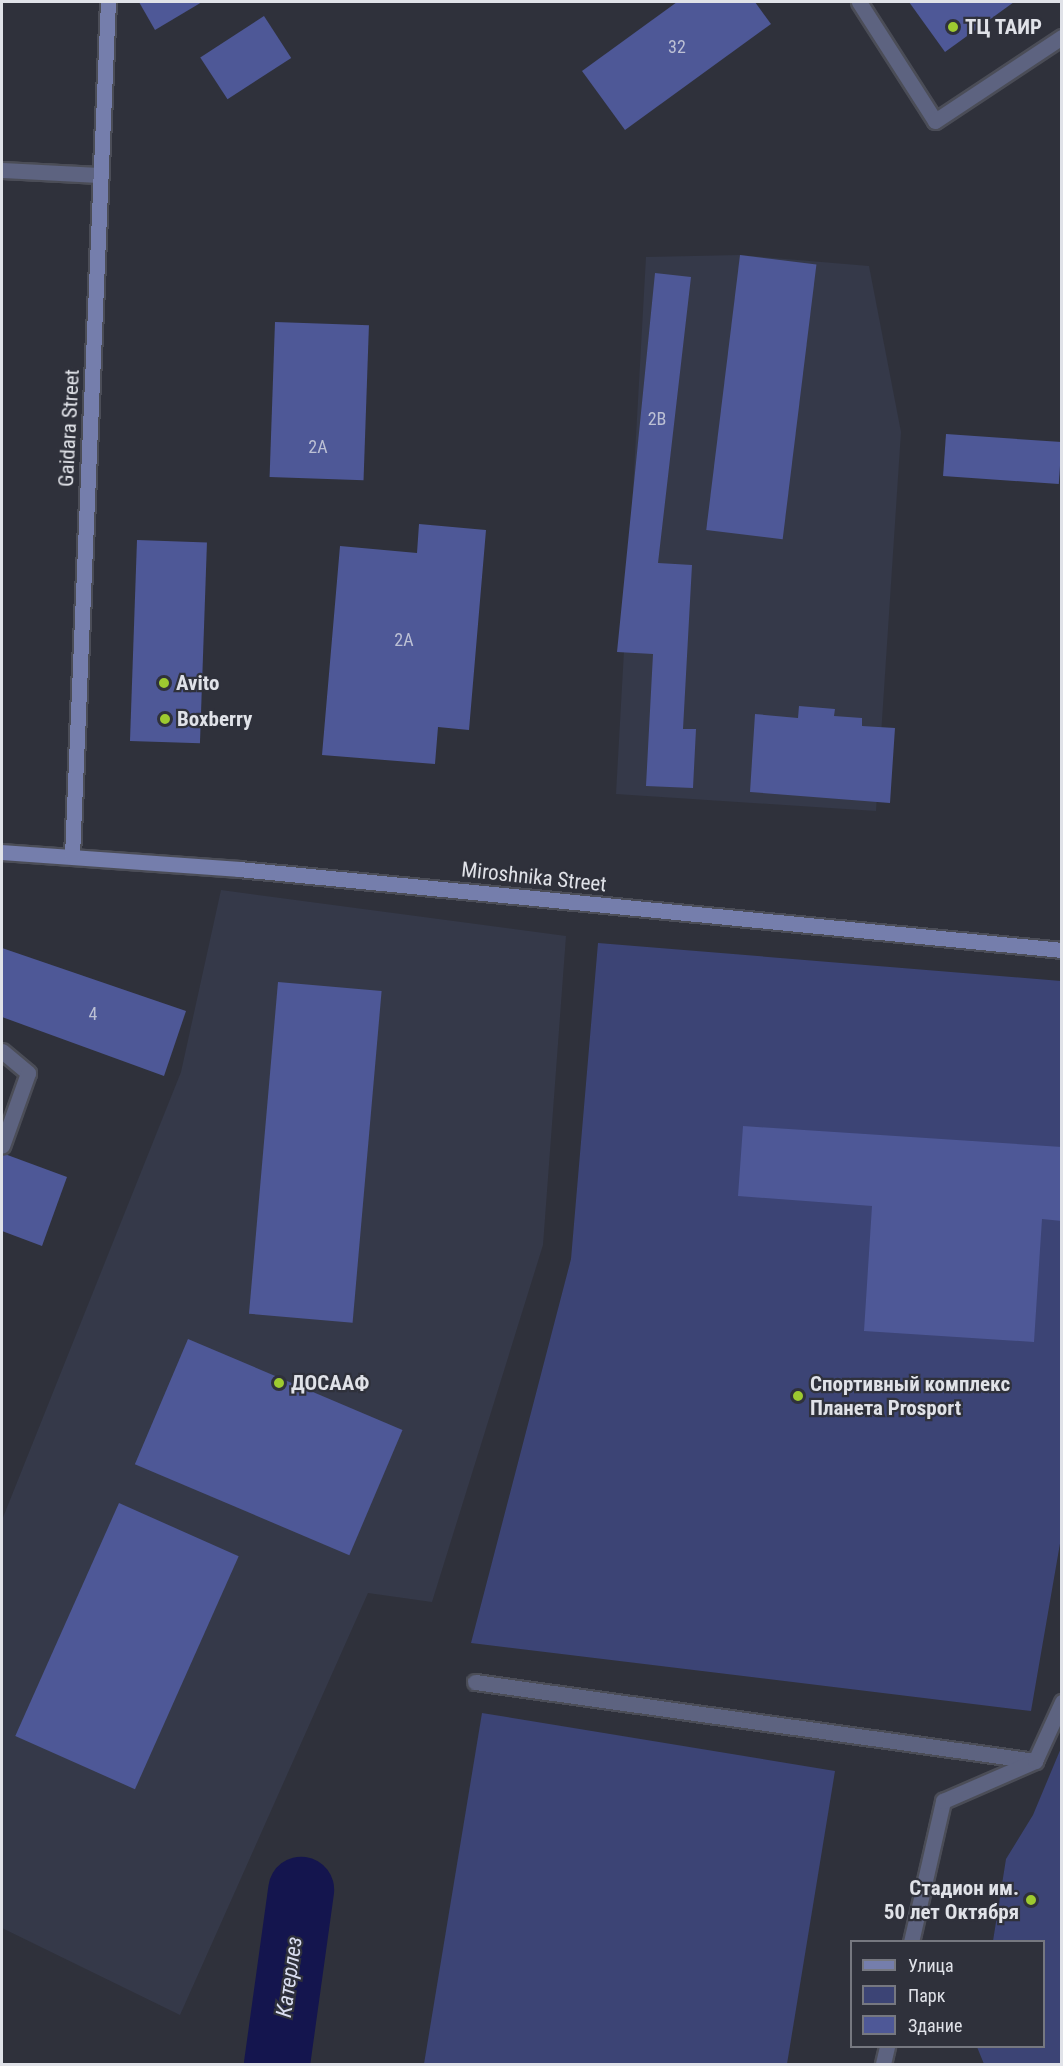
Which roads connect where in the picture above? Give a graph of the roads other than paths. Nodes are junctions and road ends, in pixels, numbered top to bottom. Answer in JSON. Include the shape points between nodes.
{"nodes":[{"id":1,"x":108,"y":2,"type":"edge"},
{"id":2,"x":859,"y":2,"type":"edge"},
{"id":3,"x":1062,"y":37,"type":"edge"},
{"id":4,"x":2,"y":170,"type":"edge"},
{"id":5,"x":101,"y":175,"type":"junction"},
{"id":6,"x":2,"y":852,"type":"edge"},
{"id":7,"x":72,"y":856,"type":"junction"},
{"id":8,"x":1062,"y":950,"type":"edge"},
{"id":9,"x":2,"y":1051,"type":"edge"},
{"id":10,"x":2,"y":1146,"type":"edge"},
{"id":11,"x":475,"y":1682,"type":"dead end"},
{"id":12,"x":1062,"y":1702,"type":"edge"},
{"id":13,"x":1035,"y":1761,"type":"junction"},
{"id":14,"x":911,"y":1940,"type":"edge"},
{"id":15,"x":887,"y":2048,"type":"edge"},
{"id":16,"x":883,"y":2064,"type":"edge"}],
"edges":[{"from":1,"to":5,"type":"main road","name":"Gaidara Street"},
{"from":2,"to":3,"type":"lane","via":[[935,121]]},
{"from":4,"to":5,"type":"lane"},
{"from":5,"to":7,"type":"main road","name":"Gaidara Street"},
{"from":6,"to":7,"type":"main road","name":"Miroshnika Street"},
{"from":7,"to":8,"type":"main road","name":"Miroshnika Street"},
{"from":9,"to":10,"type":"lane","via":[[28,1073]]},
{"from":11,"to":13,"type":"lane"},
{"from":12,"to":13,"type":"lane"},
{"from":13,"to":14,"type":"lane","via":[[943,1801]]},
{"from":15,"to":16,"type":"lane"}]}
